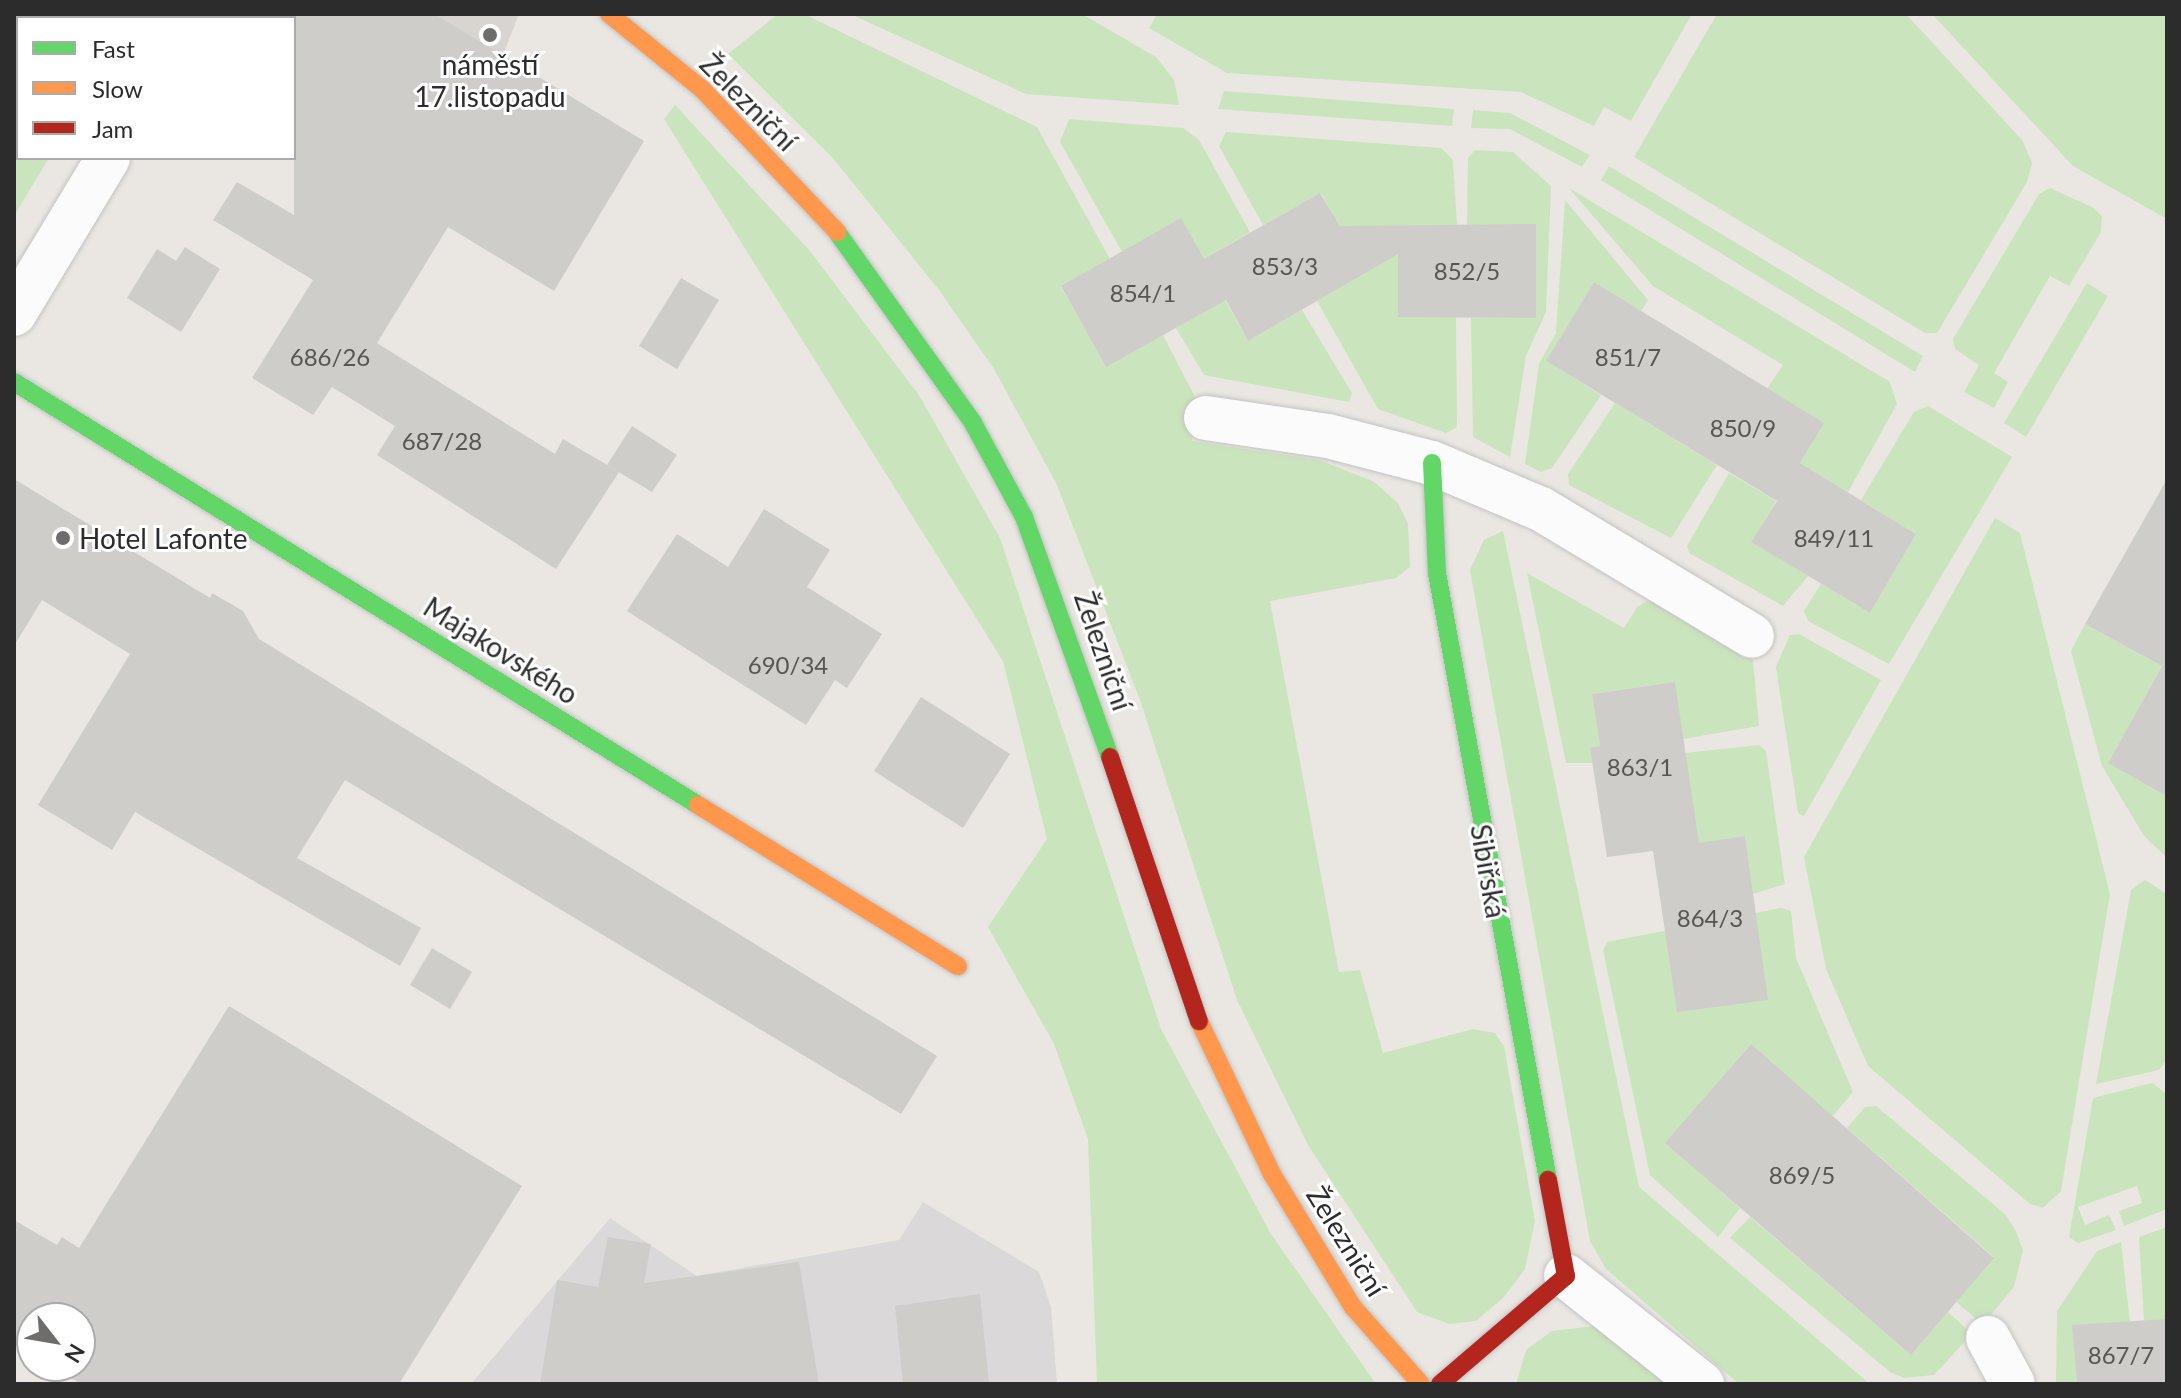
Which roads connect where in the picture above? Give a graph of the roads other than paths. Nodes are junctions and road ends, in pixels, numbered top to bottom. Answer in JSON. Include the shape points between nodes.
{"nodes":[{"id":1,"x":609,"y":14,"type":"edge"},
{"id":2,"x":107,"y":160,"type":"edge"},
{"id":3,"x":14,"y":314,"type":"edge"},
{"id":4,"x":14,"y":382,"type":"edge"},
{"id":5,"x":1206,"y":418,"type":"dead end"},
{"id":6,"x":1432,"y":463,"type":"junction"},
{"id":7,"x":1752,"y":636,"type":"dead end"},
{"id":8,"x":958,"y":966,"type":"dead end"},
{"id":9,"x":1566,"y":1276,"type":"junction"},
{"id":10,"x":1988,"y":1338,"type":"dead end"},
{"id":11,"x":1421,"y":1384,"type":"edge"},
{"id":12,"x":1440,"y":1384,"type":"edge"},
{"id":13,"x":1702,"y":1384,"type":"edge"},
{"id":14,"x":2013,"y":1384,"type":"edge"}],
"edges":[{"from":1,"to":11,"type":"street","name":"Železniční","via":[[702,89],[846,241],[973,423],[1024,517],[1064,616],[1185,991],[1288,1200],[1353,1307]]},
{"from":2,"to":3,"type":"street"},
{"from":4,"to":8,"type":"street","name":"Majakovského"},
{"from":5,"to":6,"type":"street","via":[[1328,436]]},
{"from":6,"to":7,"type":"street","via":[[1541,509]]},
{"from":6,"to":9,"type":"street","name":"Sibiřská","via":[[1437,573]]},
{"from":9,"to":12,"type":"street"},
{"from":9,"to":13,"type":"street"},
{"from":10,"to":14,"type":"street"}]}
